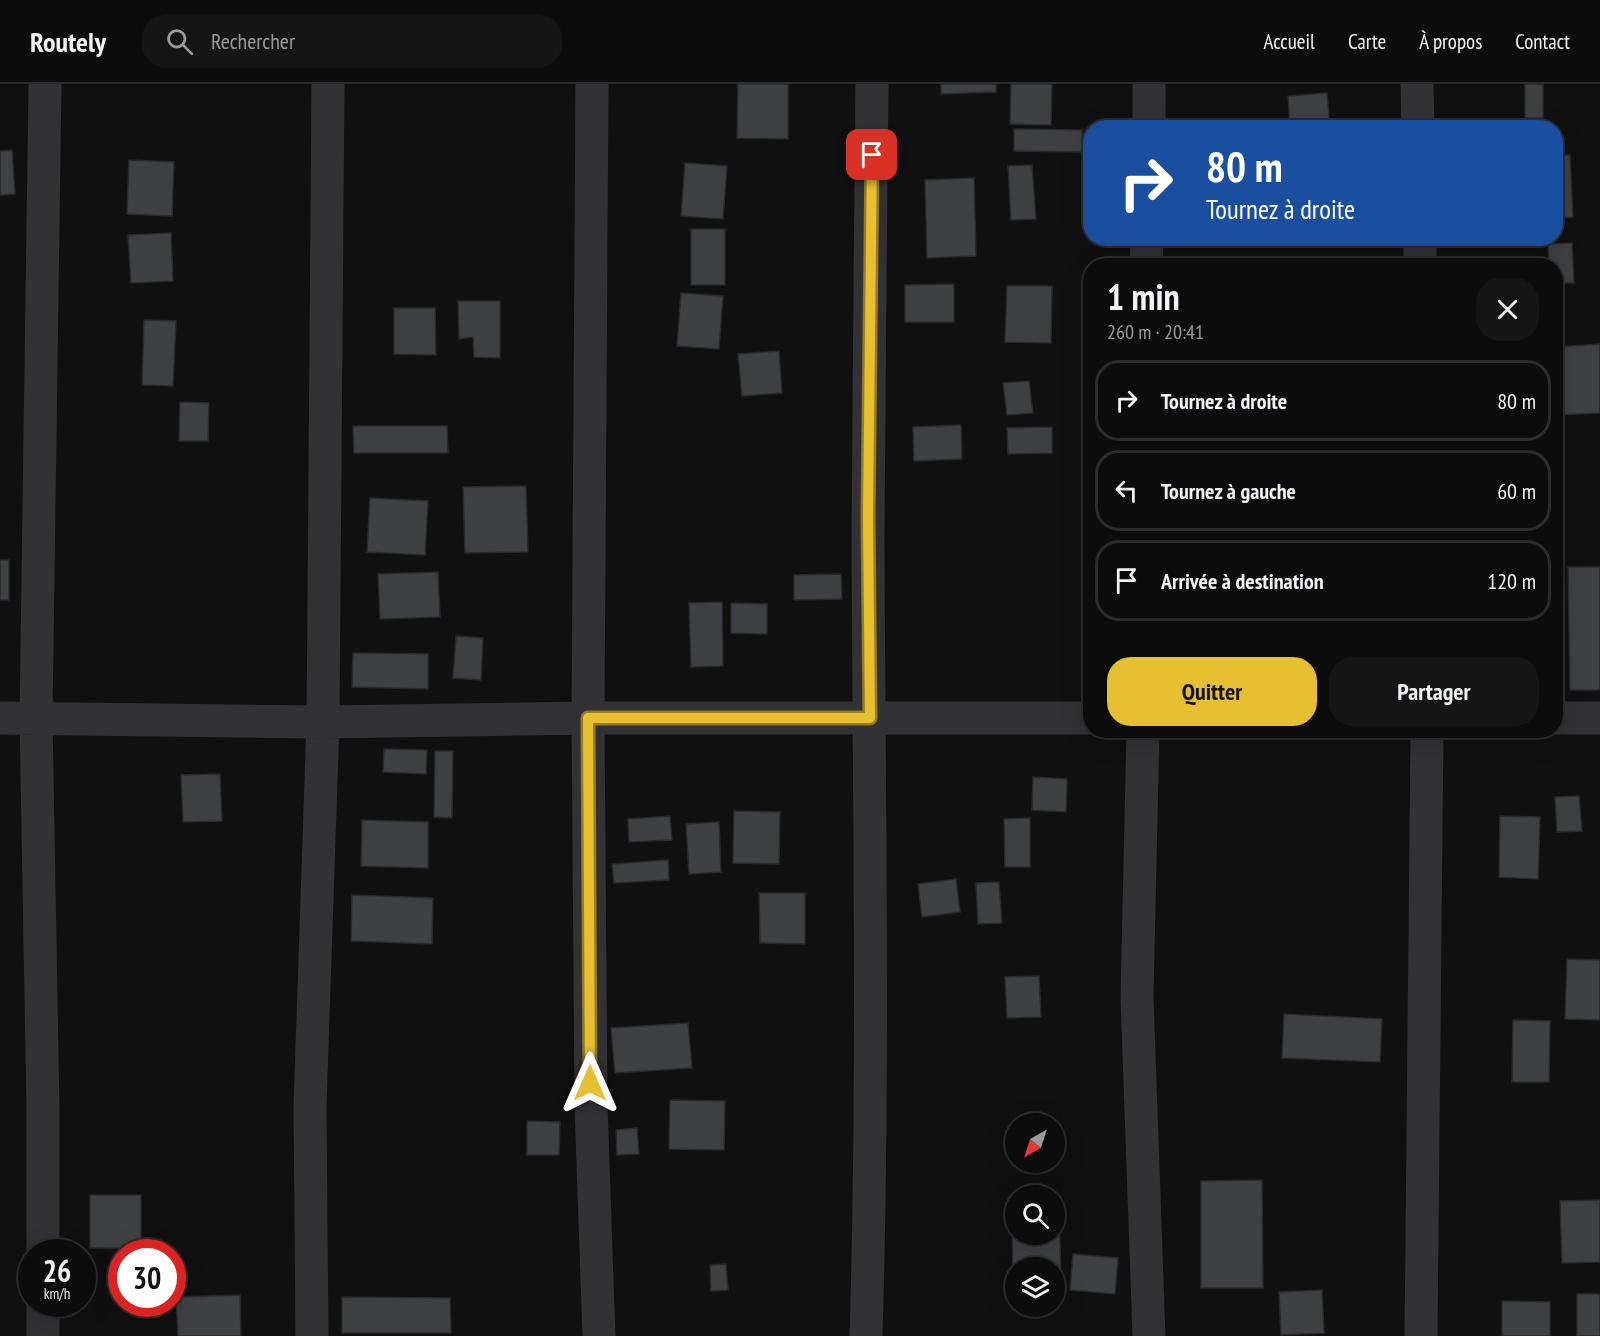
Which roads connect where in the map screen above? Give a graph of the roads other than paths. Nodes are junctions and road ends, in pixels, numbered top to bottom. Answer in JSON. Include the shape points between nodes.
{"nodes":[{"id":1,"x":45,"y":84,"type":"edge"},
{"id":2,"x":328,"y":84,"type":"edge"},
{"id":3,"x":592,"y":84,"type":"edge"},
{"id":4,"x":872,"y":84,"type":"edge"},
{"id":5,"x":1149,"y":84,"type":"edge"},
{"id":6,"x":1417,"y":84,"type":"edge"},
{"id":7,"x":1149,"y":120,"type":"edge"},
{"id":8,"x":1418,"y":120,"type":"edge"},
{"id":9,"x":0,"y":718,"type":"edge"},
{"id":10,"x":36,"y":718,"type":"junction"},
{"id":11,"x":588,"y":718,"type":"junction"},
{"id":12,"x":870,"y":718,"type":"junction"},
{"id":13,"x":1083,"y":718,"type":"edge"},
{"id":14,"x":1563,"y":718,"type":"edge"},
{"id":15,"x":1600,"y":718,"type":"edge"},
{"id":16,"x":323,"y":722,"type":"junction"},
{"id":17,"x":1143,"y":738,"type":"edge"},
{"id":18,"x":1426,"y":738,"type":"edge"},
{"id":19,"x":43,"y":1239,"type":"edge"},
{"id":20,"x":43,"y":1317,"type":"edge"},
{"id":21,"x":43,"y":1336,"type":"edge"},
{"id":22,"x":312,"y":1336,"type":"edge"},
{"id":23,"x":599,"y":1336,"type":"edge"},
{"id":24,"x":866,"y":1336,"type":"edge"},
{"id":25,"x":1149,"y":1336,"type":"edge"},
{"id":26,"x":1421,"y":1336,"type":"edge"}],
"edges":[{"from":1,"to":10,"type":"street"},
{"from":2,"to":16,"type":"street"},
{"from":3,"to":11,"type":"street"},
{"from":4,"to":12,"type":"street"},
{"from":5,"to":7,"type":"street"},
{"from":6,"to":8,"type":"street"},
{"from":9,"to":10,"type":"street"},
{"from":10,"to":16,"type":"street"},
{"from":10,"to":19,"type":"street"},
{"from":11,"to":12,"type":"street"},
{"from":11,"to":16,"type":"street"},
{"from":11,"to":23,"type":"street","via":[[591,1106]]},
{"from":12,"to":13,"type":"street"},
{"from":12,"to":24,"type":"street"},
{"from":14,"to":15,"type":"street"},
{"from":16,"to":22,"type":"street","via":[[310,1106]]},
{"from":17,"to":25,"type":"street","via":[[1137,997]]},
{"from":18,"to":26,"type":"street"},
{"from":20,"to":21,"type":"street"}]}
